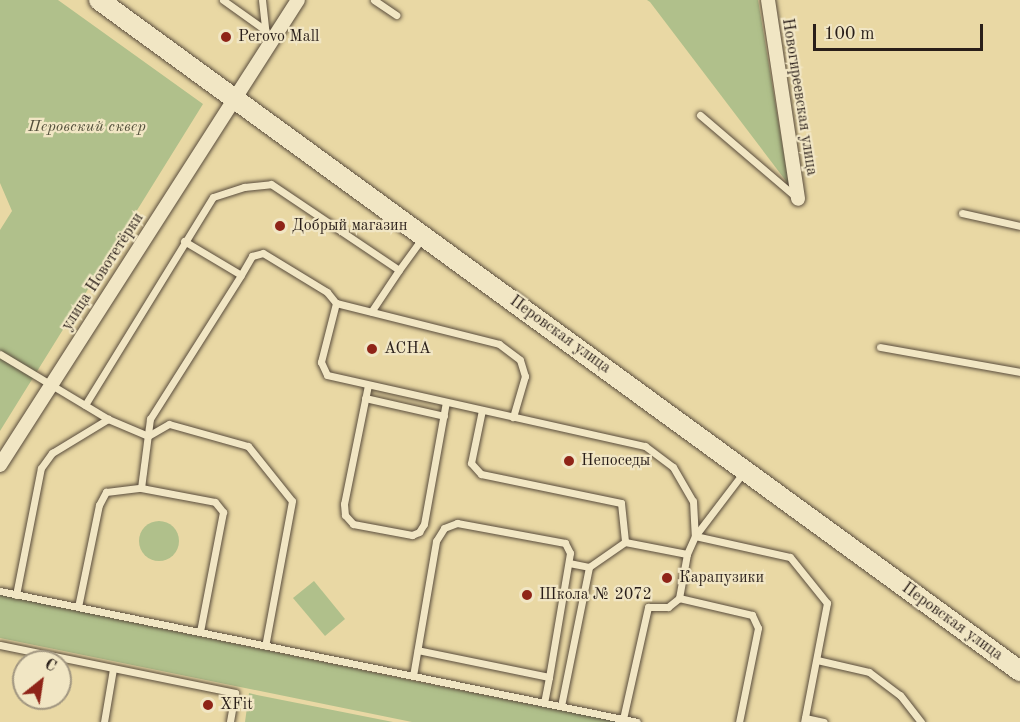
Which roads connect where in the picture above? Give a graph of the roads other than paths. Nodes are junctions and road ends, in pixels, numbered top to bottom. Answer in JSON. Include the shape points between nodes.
{"nodes":[{"id":1,"x":99,"y":0,"type":"edge"},
{"id":2,"x":224,"y":0,"type":"edge"},
{"id":3,"x":262,"y":0,"type":"edge"},
{"id":4,"x":298,"y":0,"type":"edge"},
{"id":5,"x":374,"y":0,"type":"edge"},
{"id":6,"x":768,"y":0,"type":"edge"},
{"id":7,"x":396,"y":15,"type":"dead end"},
{"id":8,"x":266,"y":30,"type":"junction"},
{"id":9,"x":267,"y":48,"type":"junction"},
{"id":10,"x":234,"y":97,"type":"junction"},
{"id":11,"x":700,"y":115,"type":"dead end"},
{"id":12,"x":798,"y":199,"type":"joint"},
{"id":13,"x":962,"y":213,"type":"dead end"},
{"id":14,"x":1020,"y":226,"type":"edge"},
{"id":15,"x":423,"y":236,"type":"junction"},
{"id":16,"x":184,"y":241,"type":"junction"},
{"id":17,"x":399,"y":270,"type":"junction"},
{"id":18,"x":241,"y":275,"type":"junction"},
{"id":19,"x":336,"y":303,"type":"junction"},
{"id":20,"x":371,"y":312,"type":"junction"},
{"id":21,"x":880,"y":347,"type":"dead end"},
{"id":22,"x":0,"y":354,"type":"edge"},
{"id":23,"x":1020,"y":372,"type":"edge"},
{"id":24,"x":50,"y":384,"type":"junction"},
{"id":25,"x":368,"y":385,"type":"junction"},
{"id":26,"x":365,"y":398,"type":"junction"},
{"id":27,"x":446,"y":402,"type":"junction"},
{"id":28,"x":85,"y":405,"type":"junction"},
{"id":29,"x":482,"y":410,"type":"junction"},
{"id":30,"x":444,"y":416,"type":"junction"},
{"id":31,"x":513,"y":417,"type":"junction"},
{"id":32,"x":108,"y":420,"type":"junction"},
{"id":33,"x":148,"y":436,"type":"junction"},
{"id":34,"x":0,"y":465,"type":"edge"},
{"id":35,"x":745,"y":470,"type":"junction"},
{"id":36,"x":141,"y":488,"type":"junction"},
{"id":37,"x":695,"y":536,"type":"junction"},
{"id":38,"x":625,"y":542,"type":"junction"},
{"id":39,"x":687,"y":554,"type":"junction"},
{"id":40,"x":569,"y":563,"type":"junction"},
{"id":41,"x":589,"y":567,"type":"junction"},
{"id":42,"x":0,"y":591,"type":"edge"},
{"id":43,"x":16,"y":595,"type":"junction"},
{"id":44,"x":679,"y":598,"type":"junction"},
{"id":45,"x":78,"y":607,"type":"junction"},
{"id":46,"x":200,"y":632,"type":"junction"},
{"id":47,"x":0,"y":645,"type":"edge"},
{"id":48,"x":265,"y":645,"type":"junction"},
{"id":49,"x":418,"y":650,"type":"junction"},
{"id":50,"x":817,"y":660,"type":"junction"},
{"id":51,"x":113,"y":669,"type":"junction"},
{"id":52,"x":1020,"y":671,"type":"edge"},
{"id":53,"x":413,"y":676,"type":"junction"},
{"id":54,"x":549,"y":677,"type":"junction"},
{"id":55,"x":544,"y":703,"type":"junction"},
{"id":56,"x":561,"y":706,"type":"junction"},
{"id":57,"x":623,"y":719,"type":"junction"},
{"id":58,"x":804,"y":720,"type":"edge"},
{"id":59,"x":104,"y":722,"type":"edge"},
{"id":60,"x":230,"y":722,"type":"edge"},
{"id":61,"x":637,"y":722,"type":"edge"},
{"id":62,"x":739,"y":722,"type":"edge"},
{"id":63,"x":824,"y":722,"type":"edge"},
{"id":64,"x":921,"y":722,"type":"edge"}],
"edges":[{"from":1,"to":10,"type":"main road","name":"Перовская улица"},
{"from":2,"to":8,"type":"lane"},
{"from":3,"to":8,"type":"lane"},
{"from":4,"to":9,"type":"street","name":"улица Новотетёрки"},
{"from":5,"to":7,"type":"lane"},
{"from":6,"to":12,"type":"street","name":"Новогиреевская улица"},
{"from":8,"to":9,"type":"lane"},
{"from":9,"to":10,"type":"street","name":"улица Новотетёрки"},
{"from":10,"to":15,"type":"main road","name":"Перовская улица"},
{"from":10,"to":24,"type":"street","name":"улица Новотетёрки"},
{"from":11,"to":12,"type":"lane"},
{"from":13,"to":14,"type":"lane"},
{"from":15,"to":17,"type":"lane"},
{"from":15,"to":35,"type":"main road","name":"Перовская улица"},
{"from":16,"to":17,"type":"lane","via":[[213,197],[271,184]]},
{"from":16,"to":18,"type":"lane"},
{"from":16,"to":28,"type":"lane"},
{"from":17,"to":20,"type":"lane"},
{"from":18,"to":19,"type":"lane","via":[[252,256],[263,253],[327,292]]},
{"from":18,"to":33,"type":"lane","via":[[150,419]]},
{"from":19,"to":20,"type":"lane"},
{"from":19,"to":25,"type":"lane","via":[[321,362],[327,375]]},
{"from":20,"to":31,"type":"lane","via":[[499,344],[520,360],[525,376]]},
{"from":21,"to":23,"type":"lane"},
{"from":22,"to":24,"type":"lane"},
{"from":24,"to":28,"type":"lane"},
{"from":24,"to":34,"type":"street","name":"улица Новотетёрки"},
{"from":25,"to":26,"type":"lane"},
{"from":25,"to":27,"type":"lane"},
{"from":26,"to":30,"type":"lane"},
{"from":26,"to":30,"type":"lane","via":[[344,504],[345,515],[353,524],[412,535],[419,532],[424,524]]},
{"from":27,"to":29,"type":"lane"},
{"from":27,"to":30,"type":"lane"},
{"from":28,"to":32,"type":"lane"},
{"from":29,"to":31,"type":"lane"},
{"from":29,"to":38,"type":"lane","via":[[471,463],[481,474],[621,503]]},
{"from":31,"to":37,"type":"lane","via":[[645,446],[672,467],[693,501]]},
{"from":32,"to":33,"type":"lane"},
{"from":32,"to":43,"type":"lane","via":[[52,453],[41,468]]},
{"from":33,"to":36,"type":"lane"},
{"from":33,"to":48,"type":"lane","via":[[169,424],[248,446],[292,501]]},
{"from":35,"to":37,"type":"lane"},
{"from":35,"to":52,"type":"main road","name":"Перовская улица"},
{"from":36,"to":45,"type":"lane","via":[[106,492],[99,505]]},
{"from":36,"to":46,"type":"lane","via":[[215,502],[223,512]]},
{"from":37,"to":39,"type":"lane"},
{"from":37,"to":50,"type":"lane","via":[[790,557],[827,603]]},
{"from":38,"to":39,"type":"lane"},
{"from":38,"to":41,"type":"lane"},
{"from":39,"to":44,"type":"lane"},
{"from":40,"to":41,"type":"lane"},
{"from":40,"to":49,"type":"lane","via":[[566,543],[457,523],[444,528],[436,541]]},
{"from":40,"to":54,"type":"lane"},
{"from":41,"to":56,"type":"lane"},
{"from":42,"to":43,"type":"lane"},
{"from":43,"to":45,"type":"lane"},
{"from":44,"to":57,"type":"lane","via":[[668,607],[648,607]]},
{"from":44,"to":62,"type":"lane","via":[[752,615],[758,628]]},
{"from":45,"to":46,"type":"lane"},
{"from":46,"to":48,"type":"lane"},
{"from":47,"to":51,"type":"lane"},
{"from":48,"to":53,"type":"lane"},
{"from":49,"to":53,"type":"lane"},
{"from":49,"to":54,"type":"lane"},
{"from":50,"to":58,"type":"lane"},
{"from":50,"to":64,"type":"lane","via":[[870,672],[900,695]]},
{"from":51,"to":59,"type":"lane"},
{"from":51,"to":60,"type":"lane","via":[[235,693]]},
{"from":53,"to":55,"type":"lane"},
{"from":54,"to":55,"type":"lane"},
{"from":55,"to":56,"type":"lane"},
{"from":56,"to":57,"type":"lane"},
{"from":57,"to":61,"type":"lane"},
{"from":58,"to":63,"type":"lane"}]}
